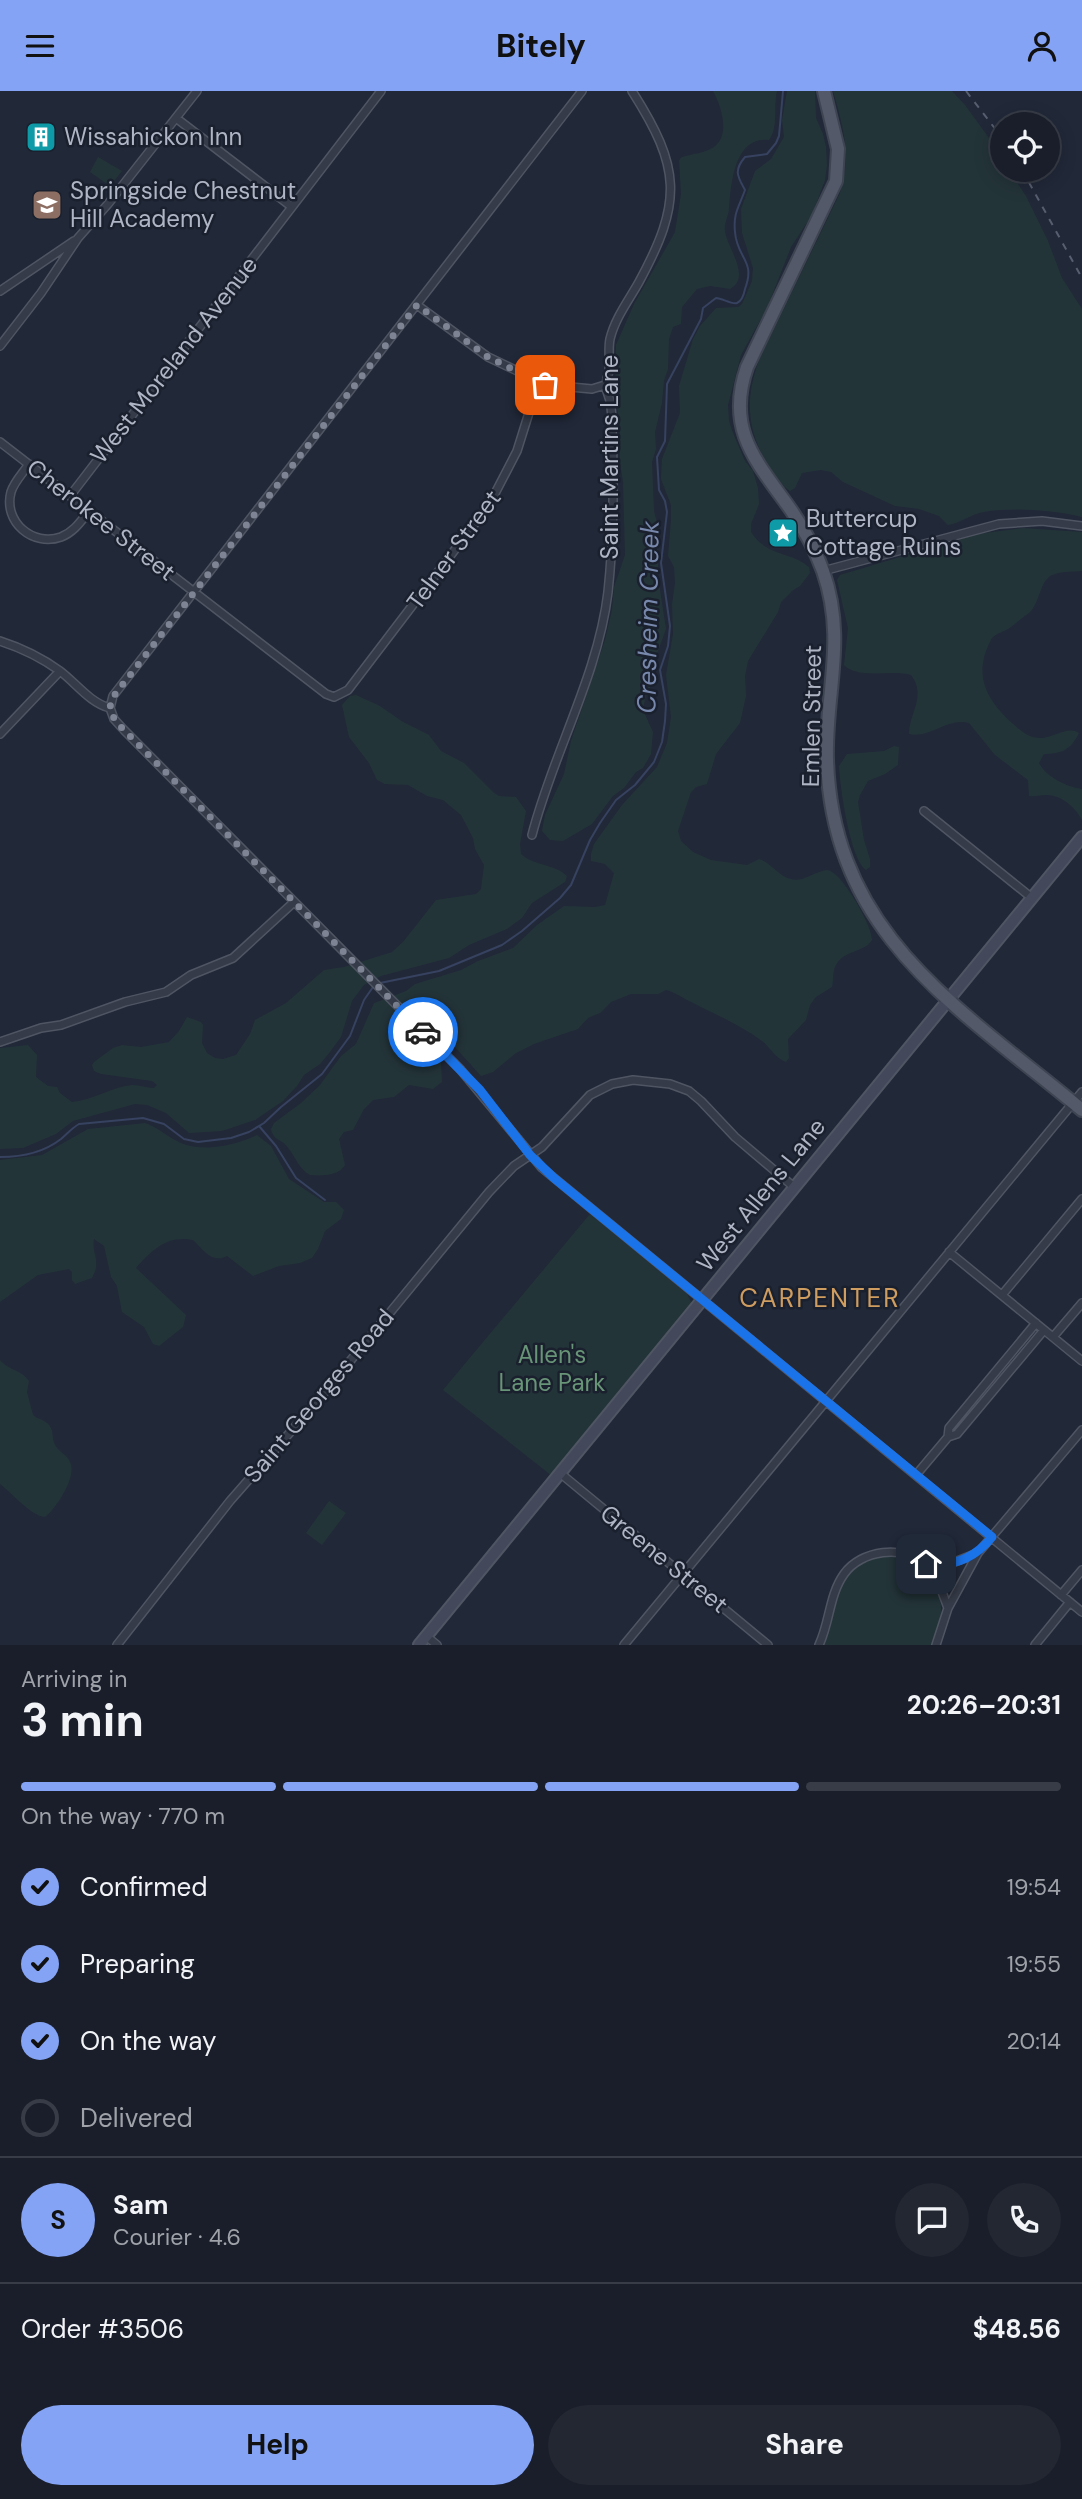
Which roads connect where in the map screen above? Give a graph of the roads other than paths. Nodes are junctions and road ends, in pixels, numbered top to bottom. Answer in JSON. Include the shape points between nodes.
{"nodes":[{"id":1,"x":197,"y":91,"type":"edge"},
{"id":2,"x":381,"y":91,"type":"edge"},
{"id":3,"x":582,"y":91,"type":"edge"},
{"id":4,"x":632,"y":91,"type":"edge"},
{"id":5,"x":824,"y":91,"type":"edge"},
{"id":6,"x":176,"y":118,"type":"junction"},
{"id":7,"x":292,"y":207,"type":"junction"},
{"id":8,"x":78,"y":238,"type":"junction"},
{"id":9,"x":0,"y":291,"type":"edge"},
{"id":10,"x":417,"y":305,"type":"junction"},
{"id":11,"x":0,"y":346,"type":"edge"},
{"id":12,"x":538,"y":384,"type":"junction"},
{"id":13,"x":606,"y":385,"type":"junction"},
{"id":14,"x":0,"y":442,"type":"edge"},
{"id":15,"x":29,"y":464,"type":"junction"},
{"id":16,"x":70,"y":496,"type":"junction"},
{"id":17,"x":89,"y":511,"type":"junction"},
{"id":18,"x":1082,"y":526,"type":"edge"},
{"id":19,"x":823,"y":571,"type":"junction"},
{"id":20,"x":194,"y":593,"type":"junction"},
{"id":21,"x":0,"y":641,"type":"edge"},
{"id":22,"x":60,"y":671,"type":"junction"},
{"id":23,"x":337,"y":697,"type":"joint"},
{"id":24,"x":110,"y":708,"type":"junction"},
{"id":25,"x":0,"y":734,"type":"edge"},
{"id":26,"x":924,"y":811,"type":"dead end"},
{"id":27,"x":531,"y":835,"type":"dead end"},
{"id":28,"x":1082,"y":837,"type":"edge"},
{"id":29,"x":1032,"y":898,"type":"junction"},
{"id":30,"x":294,"y":902,"type":"junction"},
{"id":31,"x":948,"y":1000,"type":"junction"},
{"id":32,"x":0,"y":1042,"type":"edge"},
{"id":33,"x":1082,"y":1092,"type":"edge"},
{"id":34,"x":1078,"y":1106,"type":"edge"},
{"id":35,"x":530,"y":1155,"type":"junction"},
{"id":36,"x":794,"y":1187,"type":"junction"},
{"id":37,"x":1082,"y":1199,"type":"edge"},
{"id":38,"x":950,"y":1252,"type":"junction"},
{"id":39,"x":1002,"y":1295,"type":"junction"},
{"id":40,"x":702,"y":1299,"type":"junction"},
{"id":41,"x":1082,"y":1303,"type":"edge"},
{"id":42,"x":1036,"y":1323,"type":"junction"},
{"id":43,"x":1044,"y":1330,"type":"junction"},
{"id":44,"x":1053,"y":1337,"type":"junction"},
{"id":45,"x":1082,"y":1361,"type":"edge"},
{"id":46,"x":827,"y":1401,"type":"junction"},
{"id":47,"x":1082,"y":1430,"type":"edge"},
{"id":48,"x":948,"y":1437,"type":"junction"},
{"id":49,"x":560,"y":1473,"type":"junction"},
{"id":50,"x":916,"y":1475,"type":"junction"},
{"id":51,"x":992,"y":1537,"type":"junction"},
{"id":52,"x":978,"y":1553,"type":"junction"},
{"id":53,"x":926,"y":1564,"type":"junction"},
{"id":54,"x":1082,"y":1570,"type":"edge"},
{"id":55,"x":683,"y":1575,"type":"junction"},
{"id":56,"x":1061,"y":1595,"type":"junction"},
{"id":57,"x":1070,"y":1602,"type":"junction"},
{"id":58,"x":948,"y":1608,"type":"junction"},
{"id":59,"x":1082,"y":1612,"type":"edge"},
{"id":60,"x":423,"y":1641,"type":"edge"},
{"id":61,"x":117,"y":1645,"type":"edge"},
{"id":62,"x":437,"y":1645,"type":"edge"},
{"id":63,"x":624,"y":1645,"type":"edge"},
{"id":64,"x":768,"y":1645,"type":"edge"},
{"id":65,"x":818,"y":1645,"type":"edge"},
{"id":66,"x":936,"y":1645,"type":"edge"},
{"id":67,"x":1035,"y":1645,"type":"edge"}],
"edges":[{"from":1,"to":6,"type":"street"},
{"from":2,"to":7,"type":"street","name":"West Moreland Avenue"},
{"from":3,"to":10,"type":"street"},
{"from":4,"to":13,"type":"street","name":"Saint Martins Lane","via":[[662,142],[670,198],[659,242],[613,331]]},
{"from":5,"to":19,"type":"main road","name":"Emlen Street","via":[[838,149],[836,181],[745,373],[739,409],[746,442],[799,521]]},
{"from":6,"to":7,"type":"street"},
{"from":6,"to":8,"type":"street"},
{"from":7,"to":16,"type":"street","name":"West Moreland Avenue"},
{"from":8,"to":9,"type":"street"},
{"from":8,"to":11,"type":"street"},
{"from":10,"to":12,"type":"street","via":[[488,357]]},
{"from":10,"to":20,"type":"street"},
{"from":12,"to":13,"type":"street","via":[[592,389]]},
{"from":12,"to":23,"type":"street","name":"Telner Street","via":[[513,459],[483,515],[348,690]]},
{"from":13,"to":27,"type":"street","name":"Saint Martins Lane","via":[[612,418],[614,512],[606,602],[584,684]]},
{"from":14,"to":15,"type":"street","name":"Cherokee Street"},
{"from":15,"to":16,"type":"street","name":"Cherokee Street"},
{"from":15,"to":17,"type":"street","via":[[10,498],[15,520],[25,533],[57,538],[77,526]]},
{"from":16,"to":17,"type":"street","name":"Cherokee Street"},
{"from":17,"to":20,"type":"street","name":"Cherokee Street"},
{"from":18,"to":19,"type":"street","via":[[1042,521],[999,524]]},
{"from":19,"to":31,"type":"main road","name":"Emlen Street","via":[[835,633],[827,757],[839,836],[857,885],[877,921],[908,962]]},
{"from":20,"to":23,"type":"street","name":"Cherokee Street","via":[[326,694]]},
{"from":20,"to":24,"type":"street","via":[[113,697]]},
{"from":21,"to":22,"type":"street"},
{"from":22,"to":24,"type":"street"},
{"from":22,"to":25,"type":"street"},
{"from":24,"to":30,"type":"street","via":[[124,730]]},
{"from":26,"to":29,"type":"street"},
{"from":28,"to":29,"type":"street","name":"West Allens Lane"},
{"from":29,"to":31,"type":"street","name":"West Allens Lane"},
{"from":30,"to":32,"type":"street","via":[[233,958],[191,975],[166,992]]},
{"from":30,"to":35,"type":"street","via":[[480,1090]]},
{"from":31,"to":34,"type":"main road","name":"Emlen Street"},
{"from":31,"to":36,"type":"street","name":"West Allens Lane"},
{"from":33,"to":34,"type":"street"},
{"from":34,"to":38,"type":"street"},
{"from":35,"to":36,"type":"street","name":"Saint Georges Road","via":[[596,1091],[625,1081],[651,1081],[695,1096]]},
{"from":35,"to":40,"type":"street"},
{"from":35,"to":61,"type":"street","name":"Saint Georges Road","via":[[489,1192],[321,1398],[230,1501]]},
{"from":36,"to":40,"type":"street","name":"West Allens Lane"},
{"from":37,"to":39,"type":"street"},
{"from":38,"to":39,"type":"street"},
{"from":38,"to":46,"type":"street"},
{"from":39,"to":42,"type":"street"},
{"from":40,"to":46,"type":"street"},
{"from":40,"to":49,"type":"street","name":"West Allens Lane"},
{"from":41,"to":44,"type":"street"},
{"from":42,"to":43,"type":"street"},
{"from":42,"to":48,"type":"street","via":[[949,1428]]},
{"from":43,"to":44,"type":"street"},
{"from":43,"to":48,"type":"street","via":[[957,1434]]},
{"from":44,"to":45,"type":"street"},
{"from":46,"to":50,"type":"street"},
{"from":46,"to":55,"type":"street"},
{"from":47,"to":51,"type":"street"},
{"from":48,"to":50,"type":"street"},
{"from":49,"to":55,"type":"street","name":"Greene Street"},
{"from":49,"to":60,"type":"street","name":"West Allens Lane"},
{"from":50,"to":51,"type":"street"},
{"from":51,"to":52,"type":"street"},
{"from":51,"to":56,"type":"street"},
{"from":52,"to":53,"type":"street","via":[[952,1563]]},
{"from":52,"to":58,"type":"street"},
{"from":53,"to":58,"type":"street"},
{"from":53,"to":65,"type":"street","via":[[889,1552],[855,1562],[837,1585]]},
{"from":54,"to":56,"type":"street"},
{"from":55,"to":63,"type":"street"},
{"from":55,"to":64,"type":"street","name":"Greene Street"},
{"from":56,"to":57,"type":"street"},
{"from":57,"to":59,"type":"street"},
{"from":57,"to":67,"type":"street"},
{"from":58,"to":66,"type":"street"},
{"from":60,"to":62,"type":"street"}]}
